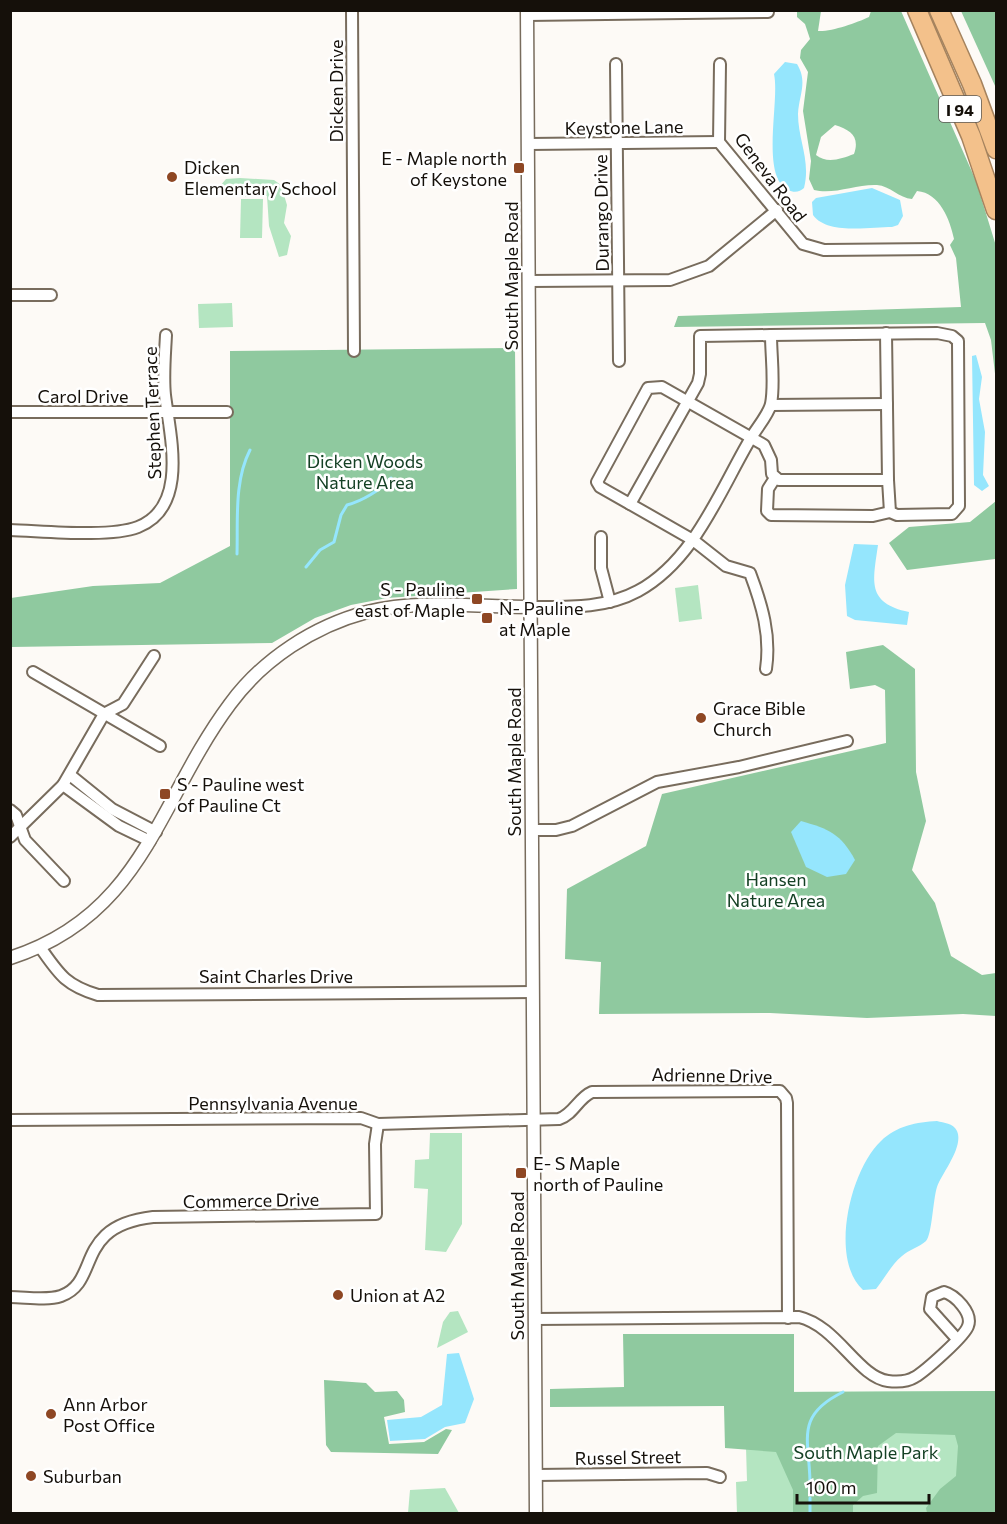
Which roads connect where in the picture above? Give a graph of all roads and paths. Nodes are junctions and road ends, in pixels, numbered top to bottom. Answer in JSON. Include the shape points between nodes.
{"nodes":[{"id":1,"x":352,"y":10,"type":"edge"},
{"id":2,"x":917,"y":10,"type":"edge"},
{"id":3,"x":939,"y":10,"type":"edge"},
{"id":4,"x":768,"y":12,"type":"edge"},
{"id":5,"x":527,"y":13,"type":"edge"},
{"id":6,"x":616,"y":64,"type":"dead end"},
{"id":7,"x":720,"y":64,"type":"dead end"},
{"id":8,"x":719,"y":142,"type":"junction"},
{"id":9,"x":529,"y":144,"type":"junction"},
{"id":10,"x":617,"y":144,"type":"junction"},
{"id":11,"x":996,"y":149,"type":"edge"},
{"id":12,"x":777,"y":210,"type":"junction"},
{"id":13,"x":996,"y":210,"type":"edge"},
{"id":14,"x":937,"y":249,"type":"dead end"},
{"id":15,"x":618,"y":280,"type":"junction"},
{"id":16,"x":529,"y":281,"type":"junction"},
{"id":17,"x":10,"y":295,"type":"edge"},
{"id":18,"x":51,"y":295,"type":"dead end"},
{"id":19,"x":886,"y":333,"type":"junction"},
{"id":20,"x":166,"y":335,"type":"dead end"},
{"id":21,"x":771,"y":335,"type":"junction"},
{"id":22,"x":354,"y":351,"type":"dead end"},
{"id":23,"x":619,"y":361,"type":"dead end"},
{"id":24,"x":687,"y":401,"type":"junction"},
{"id":25,"x":887,"y":404,"type":"junction"},
{"id":26,"x":771,"y":405,"type":"junction"},
{"id":27,"x":10,"y":412,"type":"edge"},
{"id":28,"x":227,"y":412,"type":"dead end"},
{"id":29,"x":169,"y":413,"type":"junction"},
{"id":30,"x":751,"y":438,"type":"junction"},
{"id":31,"x":775,"y":478,"type":"junction"},
{"id":32,"x":888,"y":480,"type":"junction"},
{"id":33,"x":630,"y":504,"type":"junction"},
{"id":34,"x":890,"y":512,"type":"junction"},
{"id":35,"x":10,"y":530,"type":"edge"},
{"id":36,"x":601,"y":537,"type":"dead end"},
{"id":37,"x":693,"y":540,"type":"junction"},
{"id":38,"x":610,"y":602,"type":"junction"},
{"id":39,"x":530,"y":607,"type":"junction"},
{"id":40,"x":154,"y":656,"type":"dead end"},
{"id":41,"x":766,"y":669,"type":"dead end"},
{"id":42,"x":33,"y":672,"type":"dead end"},
{"id":43,"x":104,"y":714,"type":"junction"},
{"id":44,"x":847,"y":741,"type":"dead end"},
{"id":45,"x":160,"y":746,"type":"dead end"},
{"id":46,"x":70,"y":775,"type":"junction"},
{"id":47,"x":63,"y":785,"type":"junction"},
{"id":48,"x":10,"y":810,"type":"edge"},
{"id":49,"x":20,"y":827,"type":"junction"},
{"id":50,"x":532,"y":830,"type":"junction"},
{"id":51,"x":153,"y":836,"type":"junction"},
{"id":52,"x":10,"y":837,"type":"edge"},
{"id":53,"x":64,"y":881,"type":"dead end"},
{"id":54,"x":40,"y":947,"type":"junction"},
{"id":55,"x":10,"y":958,"type":"edge"},
{"id":56,"x":533,"y":992,"type":"junction"},
{"id":57,"x":534,"y":1119,"type":"junction"},
{"id":58,"x":10,"y":1120,"type":"edge"},
{"id":59,"x":378,"y":1124,"type":"junction"},
{"id":60,"x":10,"y":1297,"type":"edge"},
{"id":61,"x":788,"y":1317,"type":"junction"},
{"id":62,"x":535,"y":1318,"type":"junction"},
{"id":63,"x":957,"y":1339,"type":"dead end"},
{"id":64,"x":536,"y":1475,"type":"junction"},
{"id":65,"x":720,"y":1477,"type":"dead end"},
{"id":66,"x":536,"y":1514,"type":"edge"}],
"edges":[{"from":1,"to":22,"type":"street","name":"Dicken Drive"},
{"from":2,"to":13,"type":"highway","number":"I 94","via":[[968,127]]},
{"from":3,"to":11,"type":"highway","number":"I 94"},
{"from":4,"to":5,"type":"street"},
{"from":5,"to":9,"type":"street","name":"South Maple Road"},
{"from":6,"to":10,"type":"street","name":"Durango Drive"},
{"from":7,"to":8,"type":"street","name":"Geneva Road"},
{"from":8,"to":10,"type":"street","name":"Keystone Lane"},
{"from":8,"to":12,"type":"street","name":"Geneva Road"},
{"from":9,"to":10,"type":"street","name":"Keystone Lane"},
{"from":9,"to":16,"type":"street","name":"South Maple Road"},
{"from":10,"to":15,"type":"street","name":"Durango Drive"},
{"from":12,"to":14,"type":"street","name":"Geneva Road","via":[[794,235],[813,248]]},
{"from":12,"to":15,"type":"street","via":[[709,266],[670,280]]},
{"from":15,"to":16,"type":"street"},
{"from":15,"to":23,"type":"street","name":"Durango Drive"},
{"from":16,"to":39,"type":"street","name":"South Maple Road"},
{"from":17,"to":18,"type":"street"},
{"from":19,"to":21,"type":"street"},
{"from":19,"to":25,"type":"street"},
{"from":19,"to":34,"type":"street","via":[[945,334],[960,346],[959,506],[952,514]]},
{"from":20,"to":29,"type":"street","name":"Stephen Terrace","via":[[165,394]]},
{"from":21,"to":24,"type":"street","via":[[700,336],[700,374]]},
{"from":21,"to":26,"type":"street"},
{"from":24,"to":30,"type":"street"},
{"from":24,"to":33,"type":"street"},
{"from":24,"to":33,"type":"street","via":[[662,387],[648,388],[598,475],[600,487]]},
{"from":25,"to":26,"type":"street"},
{"from":25,"to":32,"type":"street"},
{"from":26,"to":30,"type":"street"},
{"from":27,"to":29,"type":"street","name":"Carol Drive"},
{"from":28,"to":29,"type":"street","name":"Carol Drive"},
{"from":29,"to":35,"type":"street","name":"Stephen Terrace","via":[[171,490],[164,508],[153,519],[115,532]]},
{"from":30,"to":31,"type":"street","via":[[764,446]]},
{"from":30,"to":37,"type":"street"},
{"from":31,"to":32,"type":"street","via":[[784,482]]},
{"from":31,"to":34,"type":"street","via":[[767,495],[767,511],[771,515],[873,516]]},
{"from":32,"to":34,"type":"street"},
{"from":33,"to":37,"type":"street"},
{"from":36,"to":38,"type":"street","via":[[602,568]]},
{"from":37,"to":38,"type":"street","via":[[659,578]]},
{"from":37,"to":41,"type":"street","via":[[726,566],[750,573],[770,646]]},
{"from":38,"to":39,"type":"street"},
{"from":39,"to":50,"type":"street","name":"South Maple Road"},
{"from":39,"to":51,"type":"street","via":[[389,608],[315,632],[274,658],[230,703]]},
{"from":40,"to":43,"type":"street","via":[[123,704]]},
{"from":42,"to":43,"type":"street"},
{"from":43,"to":45,"type":"street"},
{"from":43,"to":46,"type":"street"},
{"from":44,"to":50,"type":"street","via":[[657,782],[572,826]]},
{"from":46,"to":47,"type":"street"},
{"from":46,"to":51,"type":"street"},
{"from":47,"to":49,"type":"street"},
{"from":47,"to":51,"type":"street","via":[[119,826]]},
{"from":48,"to":49,"type":"street"},
{"from":49,"to":52,"type":"street"},
{"from":49,"to":53,"type":"street","via":[[25,840]]},
{"from":50,"to":56,"type":"street","name":"South Maple Road"},
{"from":51,"to":54,"type":"street","via":[[105,902]]},
{"from":54,"to":55,"type":"street"},
{"from":54,"to":56,"type":"street","name":"Saint Charles Drive","via":[[70,985],[98,995]]},
{"from":56,"to":57,"type":"street","name":"South Maple Road"},
{"from":57,"to":59,"type":"street","name":"Pennsylvania Avenue"},
{"from":57,"to":61,"type":"street","name":"Adrienne Drive","via":[[564,1117],[586,1095],[601,1091],[774,1090],[784,1094]]},
{"from":57,"to":62,"type":"street","name":"South Maple Road"},
{"from":58,"to":59,"type":"street","name":"Pennsylvania Avenue","via":[[361,1118]]},
{"from":59,"to":60,"type":"street","name":"Commerce Drive","via":[[376,1214],[153,1217],[131,1221],[113,1228],[98,1242],[72,1290],[56,1297]]},
{"from":61,"to":62,"type":"street"},
{"from":61,"to":63,"type":"street","via":[[818,1324],[871,1374],[890,1381],[914,1377]]},
{"from":62,"to":64,"type":"street","name":"South Maple Road"},
{"from":64,"to":65,"type":"street","name":"Russel Street","via":[[707,1473]]},
{"from":64,"to":66,"type":"street","name":"South Maple Road"}]}
